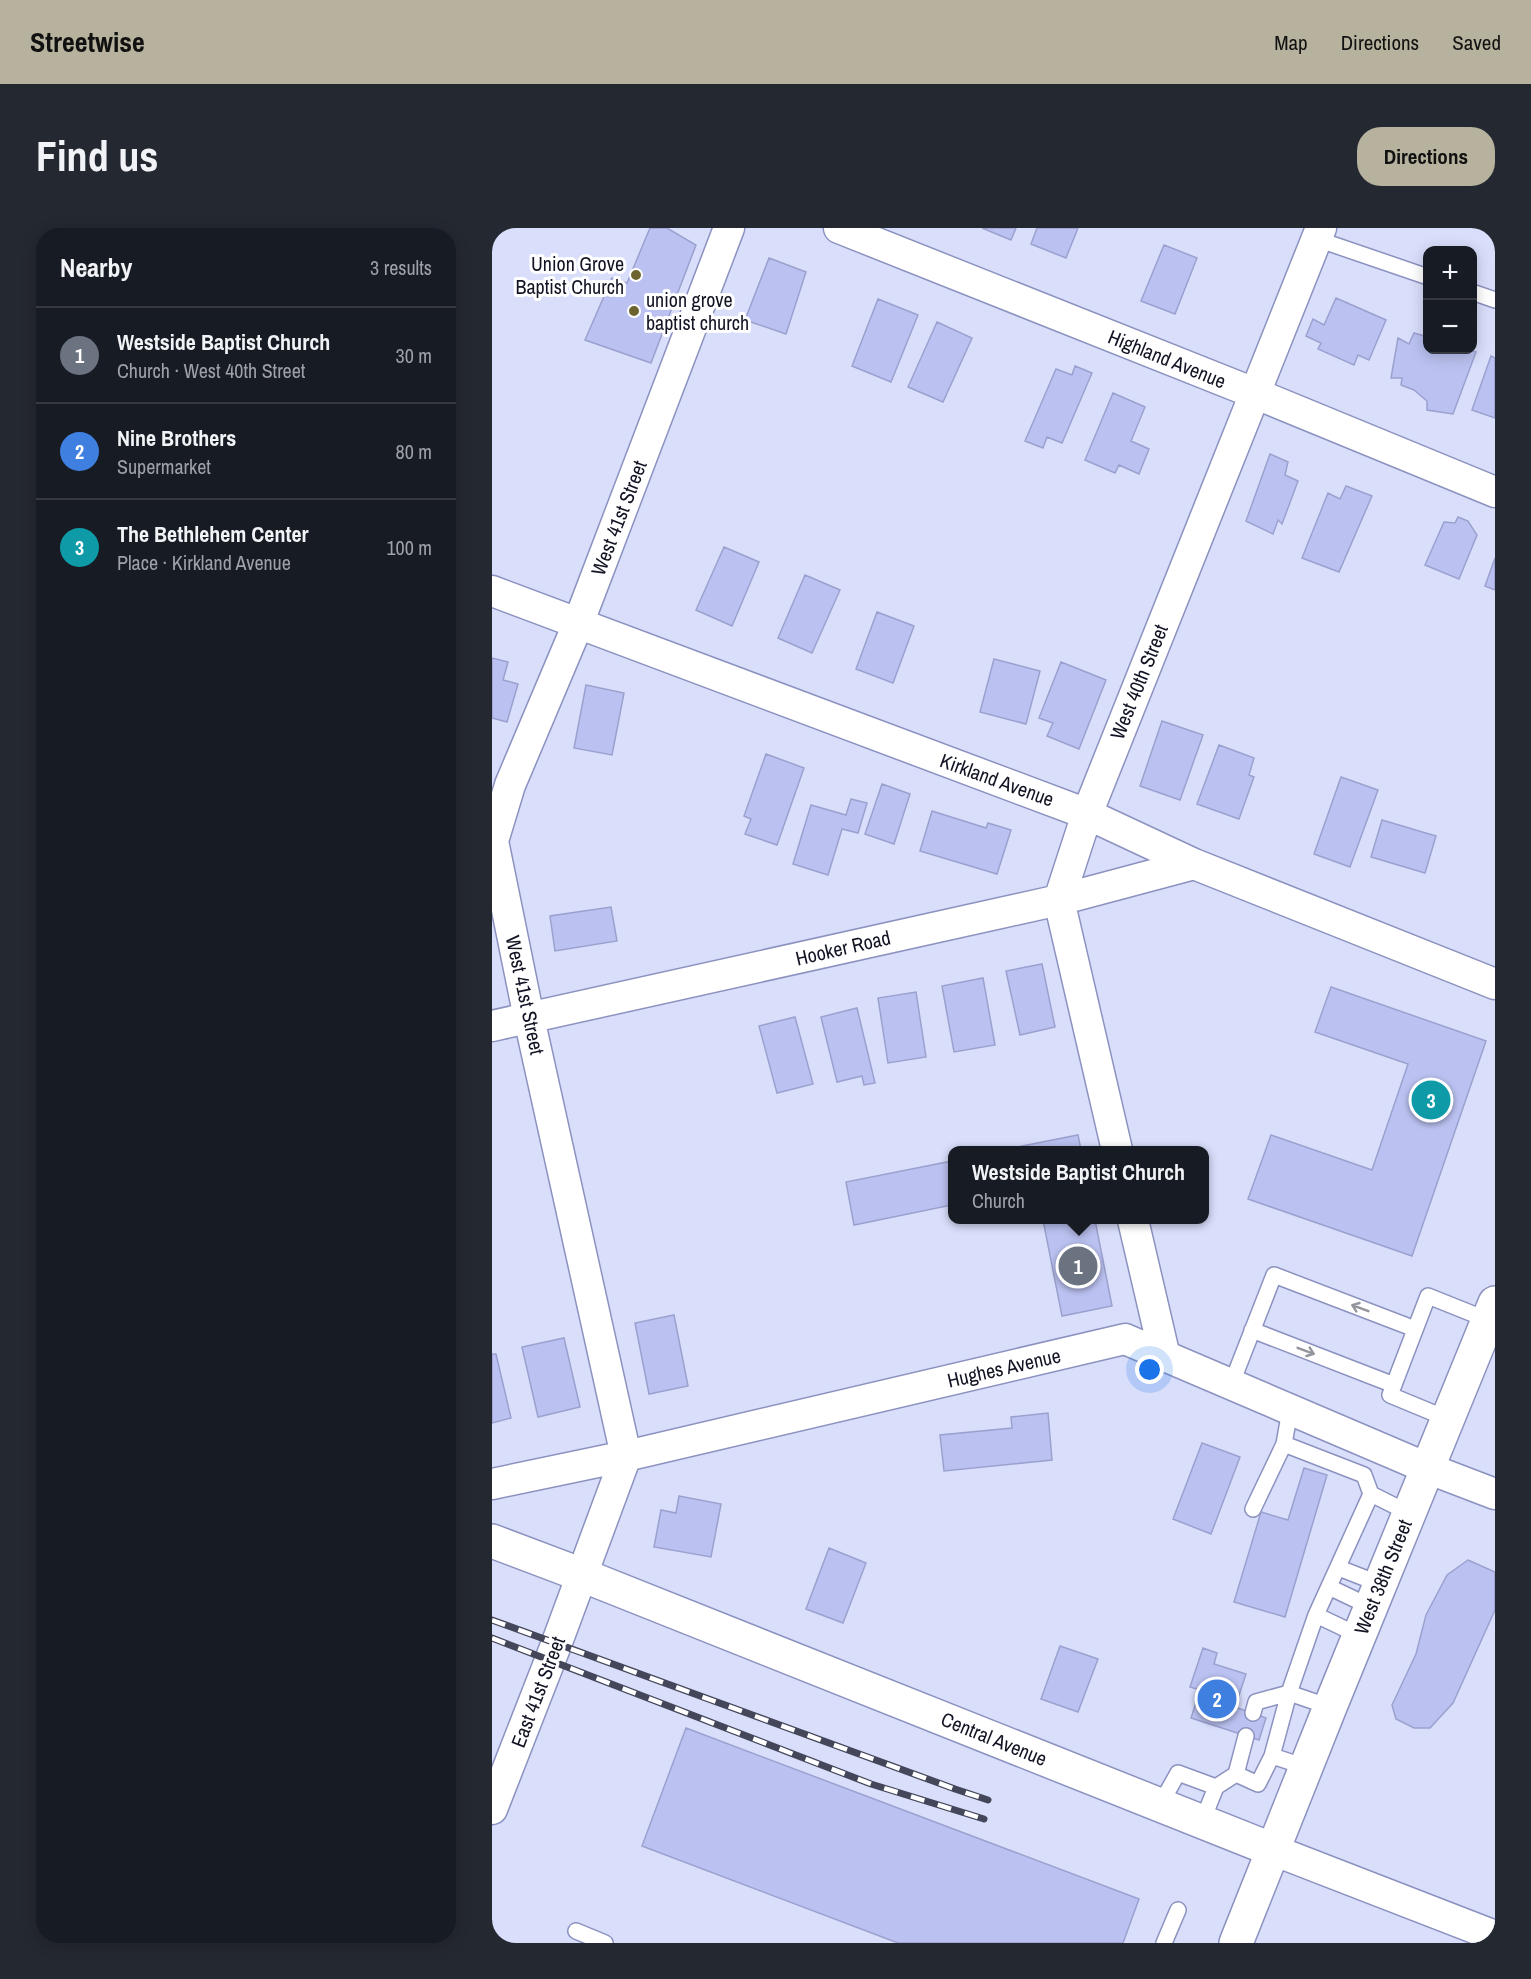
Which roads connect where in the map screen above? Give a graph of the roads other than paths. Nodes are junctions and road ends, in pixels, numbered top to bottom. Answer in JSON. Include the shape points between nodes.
{"nodes":[{"id":1,"x":729,"y":228,"type":"edge"},
{"id":2,"x":839,"y":228,"type":"edge"},
{"id":3,"x":1319,"y":233,"type":"edge"},
{"id":4,"x":1423,"y":275,"type":"edge"},
{"id":5,"x":1477,"y":293,"type":"edge"},
{"id":6,"x":1495,"y":300,"type":"edge"},
{"id":7,"x":1254,"y":393,"type":"junction"},
{"id":8,"x":1495,"y":492,"type":"edge"},
{"id":9,"x":492,"y":591,"type":"edge"},
{"id":10,"x":578,"y":624,"type":"junction"},
{"id":11,"x":501,"y":787,"type":"edge"},
{"id":12,"x":1087,"y":814,"type":"junction"},
{"id":13,"x":1194,"y":864,"type":"junction"},
{"id":14,"x":1059,"y":900,"type":"junction"},
{"id":15,"x":1495,"y":984,"type":"edge"},
{"id":16,"x":529,"y":1018,"type":"junction"},
{"id":17,"x":492,"y":1026,"type":"edge"},
{"id":18,"x":1116,"y":1146,"type":"edge"},
{"id":19,"x":1134,"y":1224,"type":"edge"},
{"id":20,"x":1491,"y":1312,"type":"edge"},
{"id":21,"x":1414,"y":1329,"type":"junction"},
{"id":22,"x":1252,"y":1330,"type":"junction"},
{"id":23,"x":1165,"y":1357,"type":"junction"},
{"id":24,"x":1231,"y":1385,"type":"junction"},
{"id":25,"x":1394,"y":1385,"type":"junction"},
{"id":26,"x":1290,"y":1410,"type":"junction"},
{"id":27,"x":1448,"y":1419,"type":"junction"},
{"id":28,"x":1284,"y":1444,"type":"junction"},
{"id":29,"x":626,"y":1456,"type":"junction"},
{"id":30,"x":1427,"y":1468,"type":"junction"},
{"id":31,"x":492,"y":1484,"type":"edge"},
{"id":32,"x":1371,"y":1494,"type":"junction"},
{"id":33,"x":1495,"y":1494,"type":"edge"},
{"id":34,"x":1253,"y":1509,"type":"dead end"},
{"id":35,"x":1409,"y":1513,"type":"junction"},
{"id":36,"x":492,"y":1541,"type":"edge"},
{"id":37,"x":1339,"y":1568,"type":"junction"},
{"id":38,"x":582,"y":1575,"type":"junction"},
{"id":39,"x":1329,"y":1587,"type":"junction"},
{"id":40,"x":1370,"y":1609,"type":"junction"},
{"id":41,"x":1316,"y":1615,"type":"junction"},
{"id":42,"x":1288,"y":1693,"type":"junction"},
{"id":43,"x":1330,"y":1707,"type":"junction"},
{"id":44,"x":1253,"y":1713,"type":"dead end"},
{"id":45,"x":1246,"y":1736,"type":"dead end"},
{"id":46,"x":1272,"y":1756,"type":"junction"},
{"id":47,"x":1306,"y":1767,"type":"junction"},
{"id":48,"x":1236,"y":1774,"type":"junction"},
{"id":49,"x":1216,"y":1787,"type":"junction"},
{"id":50,"x":1160,"y":1805,"type":"junction"},
{"id":51,"x":492,"y":1809,"type":"edge"},
{"id":52,"x":1203,"y":1822,"type":"junction"},
{"id":53,"x":1273,"y":1850,"type":"junction"},
{"id":54,"x":1178,"y":1910,"type":"dead end"},
{"id":55,"x":576,"y":1931,"type":"dead end"},
{"id":56,"x":1495,"y":1936,"type":"edge"},
{"id":57,"x":605,"y":1943,"type":"edge"},
{"id":58,"x":1164,"y":1943,"type":"edge"},
{"id":59,"x":1236,"y":1943,"type":"edge"}],
"edges":[{"from":1,"to":10,"type":"street","name":"West 41st Street"},
{"from":2,"to":7,"type":"street","name":"Highland Avenue"},
{"from":3,"to":4,"type":"lane"},
{"from":3,"to":7,"type":"street","name":"West 40th Street"},
{"from":5,"to":6,"type":"lane"},
{"from":7,"to":8,"type":"street","name":"Highland Avenue"},
{"from":7,"to":12,"type":"street","name":"West 40th Street"},
{"from":9,"to":10,"type":"street","name":"Kirkland Avenue"},
{"from":10,"to":11,"type":"street","name":"West 41st Street"},
{"from":10,"to":12,"type":"street","name":"Kirkland Avenue"},
{"from":11,"to":16,"type":"street","name":"West 41st Street","via":[[494,841]]},
{"from":12,"to":13,"type":"street","name":"Kirkland Avenue"},
{"from":12,"to":14,"type":"street","name":"West 40th Street"},
{"from":13,"to":14,"type":"street","name":"Hooker Road"},
{"from":13,"to":15,"type":"street","name":"Kirkland Avenue"},
{"from":14,"to":16,"type":"street","name":"Hooker Road"},
{"from":14,"to":18,"type":"street"},
{"from":16,"to":17,"type":"street","name":"Hooker Road"},
{"from":16,"to":29,"type":"street","name":"West 41st Street"},
{"from":19,"to":23,"type":"street"},
{"from":20,"to":21,"type":"lane","via":[[1428,1296]]},
{"from":20,"to":27,"type":"street","name":"West 38th Street"},
{"from":21,"to":22,"type":"lane","one_way":true,"via":[[1274,1275]]},
{"from":21,"to":25,"type":"lane"},
{"from":22,"to":24,"type":"lane"},
{"from":22,"to":25,"type":"lane","one_way":true},
{"from":23,"to":24,"type":"street","name":"Hughes Avenue"},
{"from":23,"to":29,"type":"street","name":"Hughes Avenue","via":[[1125,1340]]},
{"from":24,"to":26,"type":"street","name":"Hughes Avenue"},
{"from":25,"to":27,"type":"lane","via":[[1390,1395]]},
{"from":26,"to":28,"type":"lane"},
{"from":26,"to":30,"type":"street","name":"Hughes Avenue"},
{"from":27,"to":30,"type":"street","name":"West 38th Street"},
{"from":28,"to":32,"type":"lane","via":[[1364,1475]]},
{"from":28,"to":34,"type":"lane"},
{"from":29,"to":31,"type":"street","name":"Hughes Avenue"},
{"from":29,"to":38,"type":"street"},
{"from":30,"to":33,"type":"street","name":"Hughes Avenue"},
{"from":30,"to":35,"type":"street","name":"West 38th Street"},
{"from":32,"to":35,"type":"lane"},
{"from":32,"to":37,"type":"lane"},
{"from":35,"to":40,"type":"street","name":"West 38th Street"},
{"from":36,"to":38,"type":"street","name":"Central Avenue"},
{"from":37,"to":39,"type":"lane"},
{"from":37,"to":40,"type":"lane"},
{"from":38,"to":50,"type":"street","name":"Central Avenue"},
{"from":38,"to":51,"type":"street","name":"East 41st Street"},
{"from":39,"to":40,"type":"lane"},
{"from":39,"to":41,"type":"lane"},
{"from":40,"to":41,"type":"lane"},
{"from":40,"to":43,"type":"street","name":"West 38th Street"},
{"from":41,"to":42,"type":"lane"},
{"from":42,"to":43,"type":"lane"},
{"from":42,"to":44,"type":"lane","via":[[1256,1702]]},
{"from":42,"to":46,"type":"lane"},
{"from":43,"to":47,"type":"street","name":"West 38th Street"},
{"from":45,"to":48,"type":"lane"},
{"from":46,"to":47,"type":"lane"},
{"from":46,"to":48,"type":"lane","via":[[1258,1784]]},
{"from":47,"to":53,"type":"street","name":"West 38th Street"},
{"from":48,"to":49,"type":"lane"},
{"from":49,"to":50,"type":"lane","via":[[1178,1773]]},
{"from":49,"to":52,"type":"lane"},
{"from":50,"to":52,"type":"street","name":"Central Avenue"},
{"from":52,"to":53,"type":"street","name":"Central Avenue"},
{"from":53,"to":56,"type":"street","name":"Central Avenue"},
{"from":53,"to":59,"type":"street","name":"West 38th Street"},
{"from":54,"to":58,"type":"lane"},
{"from":55,"to":57,"type":"lane"}]}
